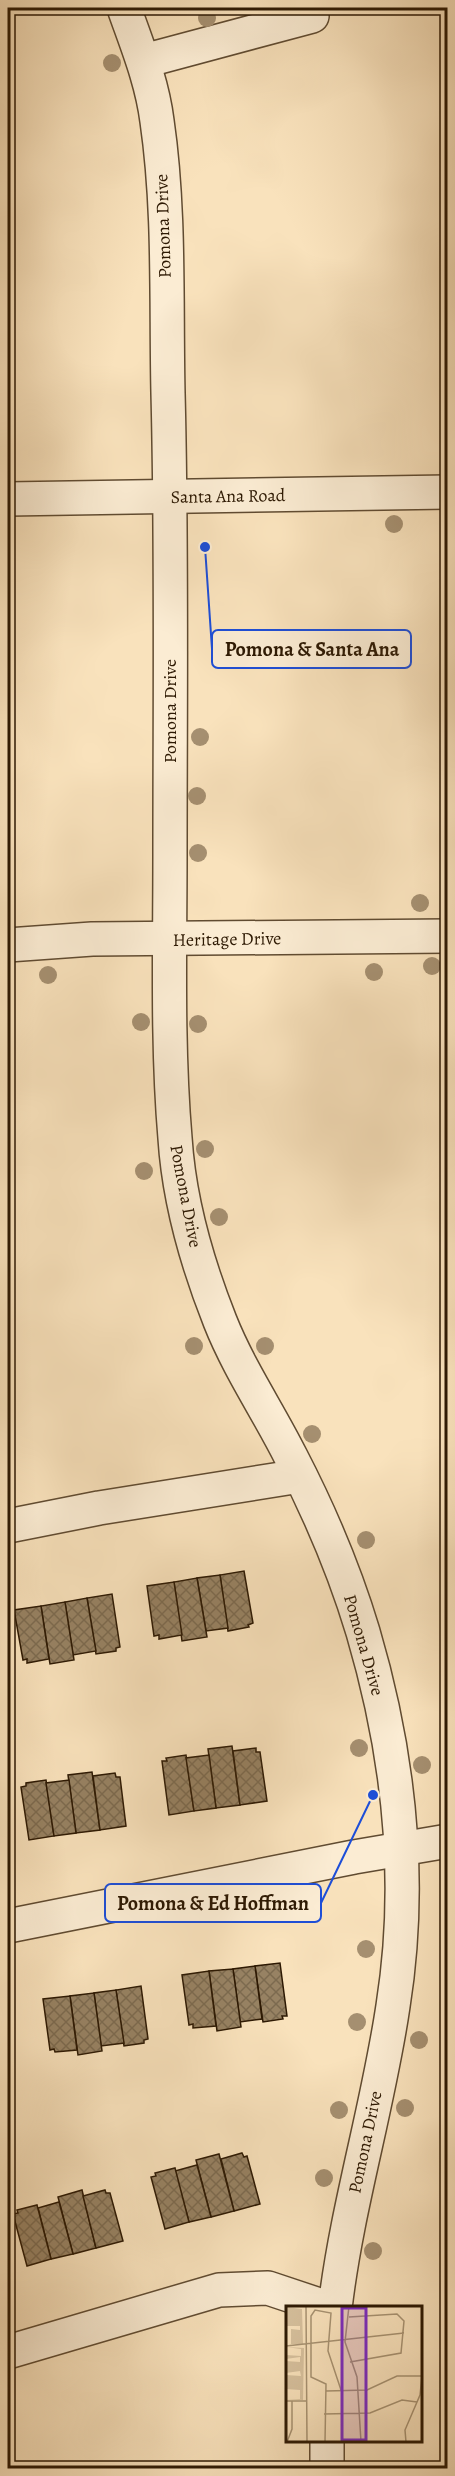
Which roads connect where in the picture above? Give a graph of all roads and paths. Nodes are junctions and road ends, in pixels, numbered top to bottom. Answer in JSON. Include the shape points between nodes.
{"nodes":[{"id":1,"x":124,"y":8,"type":"edge"},
{"id":2,"x":312,"y":16,"type":"dead end"},
{"id":3,"x":144,"y":62,"type":"junction"},
{"id":4,"x":447,"y":492,"type":"edge"},
{"id":5,"x":170,"y":497,"type":"junction"},
{"id":6,"x":8,"y":499,"type":"edge"},
{"id":7,"x":447,"y":936,"type":"edge"},
{"id":8,"x":171,"y":939,"type":"junction"},
{"id":9,"x":8,"y":945,"type":"edge"},
{"id":10,"x":300,"y":1476,"type":"junction"},
{"id":11,"x":8,"y":1526,"type":"edge"},
{"id":12,"x":8,"y":1838,"type":"edge"},
{"id":13,"x":447,"y":1841,"type":"edge"},
{"id":14,"x":402,"y":1848,"type":"junction"},
{"id":15,"x":12,"y":1870,"type":"dead end"},
{"id":16,"x":8,"y":1926,"type":"edge"},
{"id":17,"x":322,"y":2306,"type":"edge"},
{"id":18,"x":335,"y":2306,"type":"edge"},
{"id":19,"x":8,"y":2352,"type":"edge"},
{"id":20,"x":327,"y":2443,"type":"edge"},
{"id":21,"x":327,"y":2469,"type":"edge"}],
"edges":[{"from":1,"to":3,"type":"street","name":"Pomona Drive"},
{"from":2,"to":3,"type":"street"},
{"from":3,"to":5,"type":"street","name":"Pomona Drive","via":[[157,118],[164,194]]},
{"from":4,"to":5,"type":"street","name":"Santa Ana Road"},
{"from":5,"to":6,"type":"street","name":"Santa Ana Road"},
{"from":5,"to":8,"type":"street","name":"Pomona Drive"},
{"from":7,"to":8,"type":"street","name":"Heritage Drive"},
{"from":8,"to":9,"type":"street","name":"Heritage Drive"},
{"from":8,"to":10,"type":"street","name":"Pomona Drive","via":[[174,1134],[179,1182],[195,1250],[234,1353]]},
{"from":10,"to":11,"type":"street"},
{"from":10,"to":14,"type":"street","name":"Pomona Drive","via":[[338,1558],[362,1630],[380,1699]]},
{"from":12,"to":15,"type":"path"},
{"from":13,"to":14,"type":"street"},
{"from":14,"to":16,"type":"street"},
{"from":14,"to":18,"type":"street","name":"Pomona Drive","via":[[402,1929],[393,2009],[343,2244]]},
{"from":17,"to":19,"type":"street","via":[[268,2288],[219,2290]]},
{"from":20,"to":21,"type":"street"}]}
